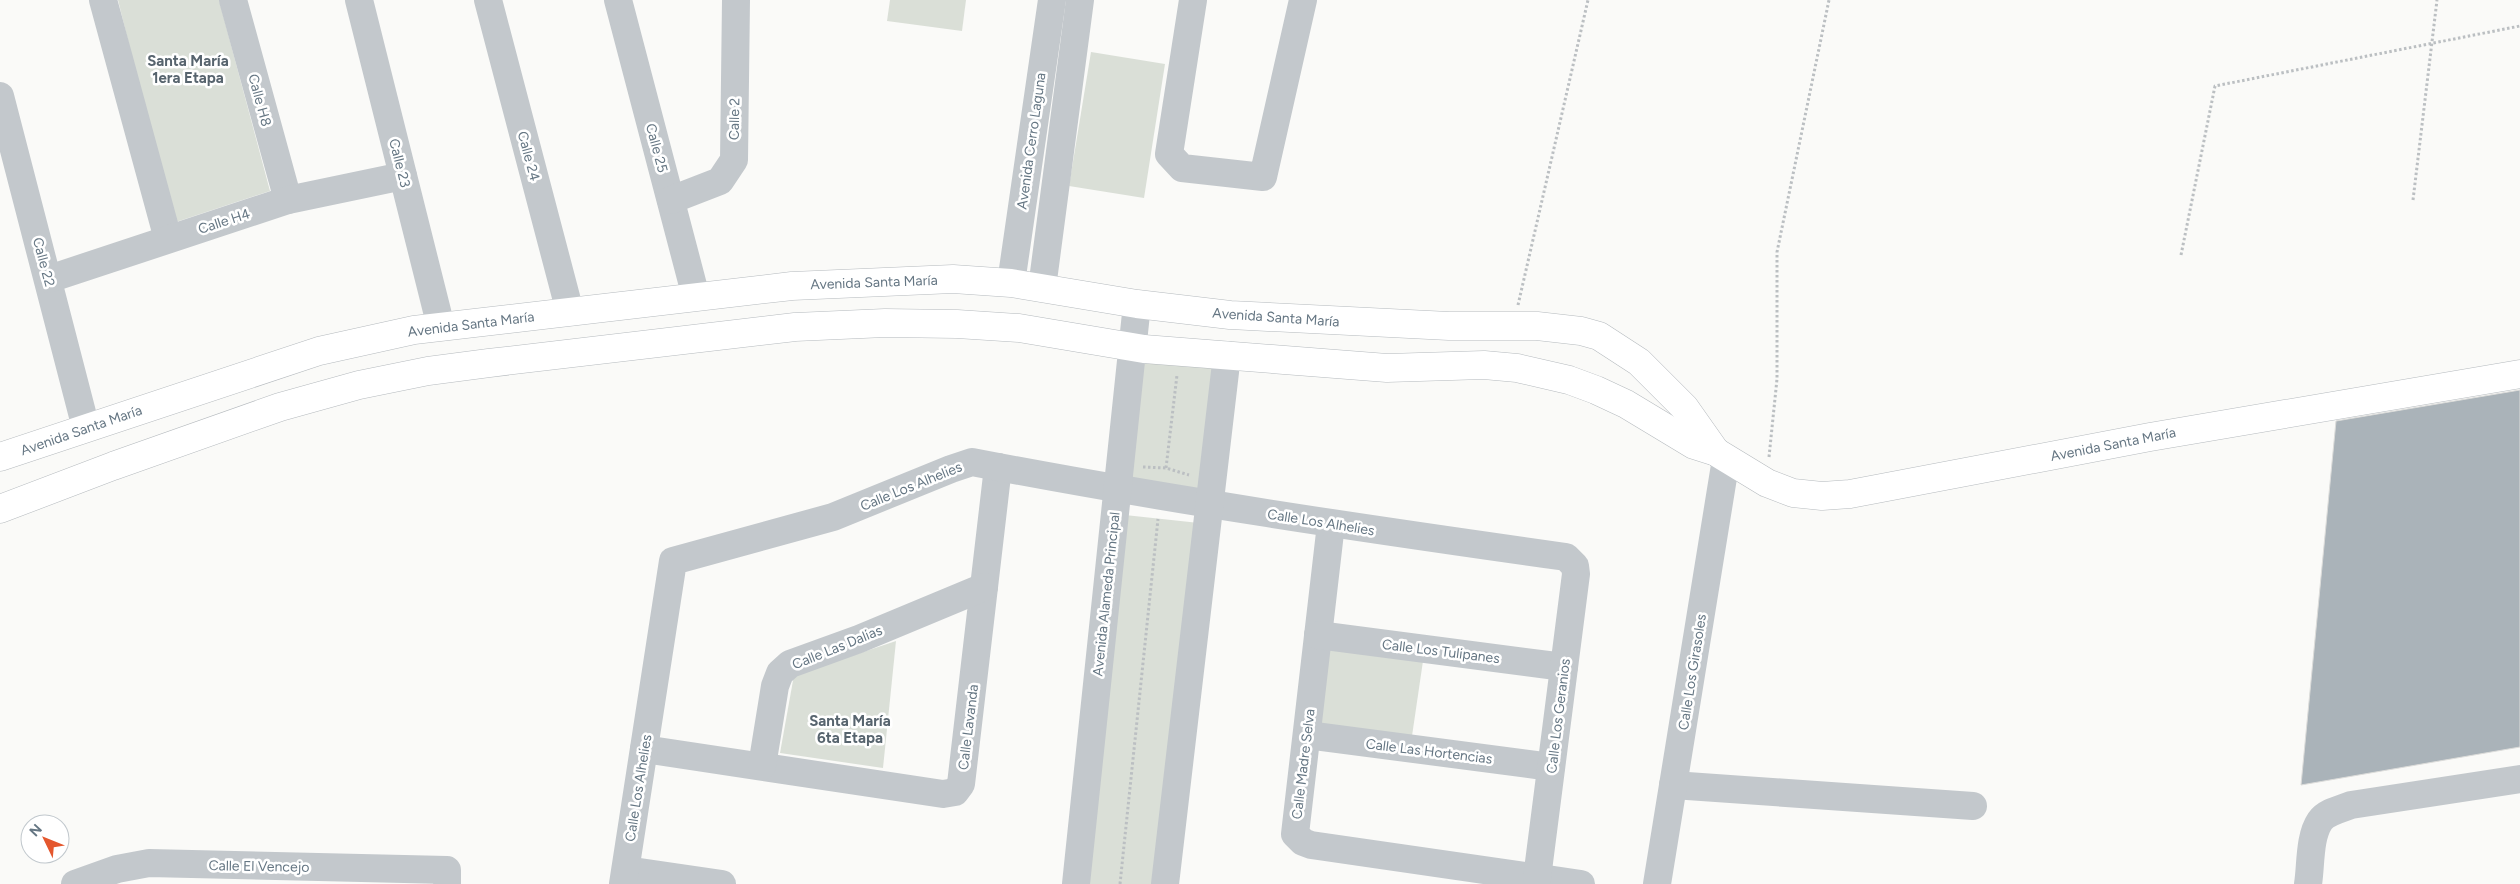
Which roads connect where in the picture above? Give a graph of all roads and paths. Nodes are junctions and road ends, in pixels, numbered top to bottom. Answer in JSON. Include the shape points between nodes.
{"nodes":[{"id":1,"x":103,"y":0,"type":"edge"},
{"id":2,"x":233,"y":0,"type":"edge"},
{"id":3,"x":359,"y":0,"type":"edge"},
{"id":4,"x":488,"y":0,"type":"edge"},
{"id":5,"x":618,"y":0,"type":"edge"},
{"id":6,"x":736,"y":0,"type":"edge"},
{"id":7,"x":1052,"y":0,"type":"edge"},
{"id":8,"x":1080,"y":0,"type":"edge"},
{"id":9,"x":1193,"y":0,"type":"edge"},
{"id":10,"x":1303,"y":0,"type":"edge"},
{"id":11,"x":1588,"y":0,"type":"edge"},
{"id":12,"x":1829,"y":0,"type":"edge"},
{"id":13,"x":2437,"y":0,"type":"edge"},
{"id":14,"x":2520,"y":26,"type":"edge"},
{"id":15,"x":2431,"y":42,"type":"junction"},
{"id":16,"x":0,"y":96,"type":"edge"},
{"id":17,"x":404,"y":176,"type":"junction"},
{"id":18,"x":288,"y":200,"type":"junction"},
{"id":19,"x":671,"y":200,"type":"junction"},
{"id":20,"x":2413,"y":200,"type":"dead end"},
{"id":21,"x":168,"y":239,"type":"junction"},
{"id":22,"x":2181,"y":254,"type":"dead end"},
{"id":23,"x":49,"y":279,"type":"junction"},
{"id":24,"x":1011,"y":283,"type":"junction"},
{"id":25,"x":1042,"y":288,"type":"junction"},
{"id":26,"x":696,"y":297,"type":"junction"},
{"id":27,"x":1137,"y":304,"type":"junction"},
{"id":28,"x":570,"y":312,"type":"junction"},
{"id":29,"x":1514,"y":325,"type":"junction"},
{"id":30,"x":441,"y":327,"type":"junction"},
{"id":31,"x":1132,"y":347,"type":"junction"},
{"id":32,"x":1227,"y":355,"type":"junction"},
{"id":33,"x":1177,"y":373,"type":"dead end"},
{"id":34,"x":2520,"y":374,"type":"edge"},
{"id":35,"x":86,"y":428,"type":"junction"},
{"id":36,"x":1721,"y":456,"type":"junction"},
{"id":37,"x":0,"y":457,"type":"edge"},
{"id":38,"x":998,"y":467,"type":"junction"},
{"id":39,"x":1137,"y":467,"type":"dead end"},
{"id":40,"x":1166,"y":468,"type":"junction"},
{"id":41,"x":1194,"y":476,"type":"dead end"},
{"id":42,"x":1767,"y":483,"type":"junction"},
{"id":43,"x":1117,"y":490,"type":"junction"},
{"id":44,"x":1210,"y":504,"type":"junction"},
{"id":45,"x":1,"y":507,"type":"edge"},
{"id":46,"x":1159,"y":512,"type":"dead end"},
{"id":47,"x":1331,"y":524,"type":"junction"},
{"id":48,"x":1566,"y":558,"type":"joint"},
{"id":49,"x":984,"y":587,"type":"junction"},
{"id":50,"x":1318,"y":635,"type":"junction"},
{"id":51,"x":1564,"y":666,"type":"junction"},
{"id":52,"x":1307,"y":735,"type":"junction"},
{"id":53,"x":644,"y":749,"type":"junction"},
{"id":54,"x":762,"y":766,"type":"junction"},
{"id":55,"x":1551,"y":767,"type":"junction"},
{"id":56,"x":2520,"y":778,"type":"edge"},
{"id":57,"x":1673,"y":785,"type":"junction"},
{"id":58,"x":1973,"y":806,"type":"dead end"},
{"id":59,"x":337,"y":876,"type":"edge"},
{"id":60,"x":447,"y":877,"type":"edge"},
{"id":61,"x":625,"y":877,"type":"edge"},
{"id":62,"x":1537,"y":878,"type":"junction"},
{"id":63,"x":75,"y":884,"type":"edge"},
{"id":64,"x":722,"y":884,"type":"edge"},
{"id":65,"x":1076,"y":884,"type":"edge"},
{"id":66,"x":1120,"y":884,"type":"edge"},
{"id":67,"x":1165,"y":884,"type":"edge"},
{"id":68,"x":1581,"y":884,"type":"edge"},
{"id":69,"x":1657,"y":884,"type":"edge"},
{"id":70,"x":2308,"y":884,"type":"edge"}],
"edges":[{"from":1,"to":21,"type":"street"},
{"from":2,"to":18,"type":"street","name":"Calle H8"},
{"from":3,"to":17,"type":"street","name":"Calle 23"},
{"from":4,"to":28,"type":"street","name":"Calle 24"},
{"from":5,"to":19,"type":"street","name":"Calle 25"},
{"from":6,"to":19,"type":"street","name":"Calle 2","via":[[734,160],[720,181]]},
{"from":7,"to":24,"type":"street","name":"Avenida Cerro Laguna"},
{"from":8,"to":25,"type":"street"},
{"from":9,"to":10,"type":"street","via":[[1169,154],[1182,168],[1263,177]]},
{"from":11,"to":29,"type":"path"},
{"from":12,"to":42,"type":"path","via":[[1778,252],[1778,378]]},
{"from":13,"to":15,"type":"path"},
{"from":14,"to":15,"type":"path"},
{"from":15,"to":20,"type":"path"},
{"from":15,"to":22,"type":"path","via":[[2215,86]]},
{"from":16,"to":23,"type":"street","name":"Calle 22"},
{"from":17,"to":18,"type":"street","name":"Calle H4"},
{"from":17,"to":30,"type":"street","name":"Calle 23"},
{"from":18,"to":21,"type":"street","name":"Calle H4"},
{"from":19,"to":26,"type":"street","name":"Calle 25"},
{"from":21,"to":23,"type":"street","name":"Calle H4"},
{"from":23,"to":35,"type":"street","name":"Calle 22"},
{"from":24,"to":25,"type":"main road","name":"Avenida Santa María"},
{"from":24,"to":26,"type":"main road","name":"Avenida Santa María","via":[[953,279],[880,282],[792,286]]},
{"from":25,"to":27,"type":"main road","name":"Avenida Santa María"},
{"from":26,"to":28,"type":"main road","name":"Avenida Santa María"},
{"from":27,"to":29,"type":"main road","name":"Avenida Santa María","via":[[1230,315],[1345,322]]},
{"from":27,"to":31,"type":"street","name":"Avenida Alameda Principal"},
{"from":28,"to":30,"type":"main road","name":"Avenida Santa María"},
{"from":29,"to":36,"type":"main road","name":"Avenida Santa María","via":[[1581,331],[1599,336],[1618,347],[1658,380],[1685,408]]},
{"from":30,"to":35,"type":"main road","name":"Avenida Santa María","via":[[319,351]]},
{"from":31,"to":32,"type":"main road","name":"Avenida Santa María"},
{"from":31,"to":43,"type":"street","name":"Avenida Alameda Principal"},
{"from":31,"to":45,"type":"main road","name":"Avenida Santa María","via":[[1019,328],[885,323],[795,327],[428,371],[359,385],[280,408]]},
{"from":32,"to":36,"type":"main road","name":"Avenida Santa María","via":[[1387,368],[1484,365],[1517,368],[1596,390],[1694,445]]},
{"from":32,"to":44,"type":"street"},
{"from":33,"to":40,"type":"path"},
{"from":34,"to":42,"type":"main road","name":"Avenida Santa María","via":[[2150,437],[1850,494],[1807,496]]},
{"from":35,"to":37,"type":"main road","name":"Avenida Santa María"},
{"from":36,"to":42,"type":"main road","name":"Avenida Santa María"},
{"from":36,"to":57,"type":"street","name":"Calle Los Girasoles"},
{"from":38,"to":43,"type":"street","name":"Calle Los Alhelies"},
{"from":38,"to":49,"type":"street","name":"Calle Lavanda"},
{"from":38,"to":53,"type":"street","name":"Calle Los Alhelies","via":[[972,462],[951,468],[833,517],[673,561]]},
{"from":39,"to":40,"type":"path"},
{"from":40,"to":41,"type":"path"},
{"from":43,"to":44,"type":"street","name":"Calle Los Alhelies"},
{"from":43,"to":65,"type":"street","name":"Avenida Alameda Principal"},
{"from":44,"to":47,"type":"street","name":"Calle Los Alhelies"},
{"from":44,"to":67,"type":"street"},
{"from":46,"to":66,"type":"path"},
{"from":47,"to":48,"type":"street","name":"Calle Los Alhelies"},
{"from":47,"to":50,"type":"street","name":"Calle Madre Selva"},
{"from":48,"to":51,"type":"street","name":"Calle Los Geranios","via":[[1575,566],[1576,574]]},
{"from":49,"to":54,"type":"street","name":"Calle Las Dalias","via":[[790,664],[780,673],[775,686]]},
{"from":49,"to":54,"type":"street","name":"Calle Lavanda","via":[[962,784],[955,792],[943,794]]},
{"from":50,"to":51,"type":"street","name":"Calle Los Tulipanes"},
{"from":50,"to":52,"type":"street","name":"Calle Madre Selva"},
{"from":51,"to":55,"type":"street","name":"Calle Los Geranios"},
{"from":52,"to":55,"type":"street","name":"Calle Las Hortencias"},
{"from":52,"to":62,"type":"street","name":"Calle Madre Selva","via":[[1295,834],[1303,842],[1311,846]]},
{"from":53,"to":54,"type":"street","name":"Calle Lavanda"},
{"from":53,"to":61,"type":"street","name":"Calle Los Alhelies"},
{"from":55,"to":62,"type":"street","name":"Calle Los Geranios"},
{"from":56,"to":70,"type":"street","via":[[2351,805],[2333,811],[2320,820],[2315,833]]},
{"from":57,"to":58,"type":"street"},
{"from":57,"to":69,"type":"street","name":"Calle Los Girasoles"},
{"from":59,"to":60,"type":"street","name":"Calle El Vencejo"},
{"from":59,"to":63,"type":"street","name":"Calle El Vencejo","via":[[148,863],[117,869]]},
{"from":61,"to":64,"type":"street"},
{"from":62,"to":68,"type":"street","name":"Calle Madre Selva"}]}
